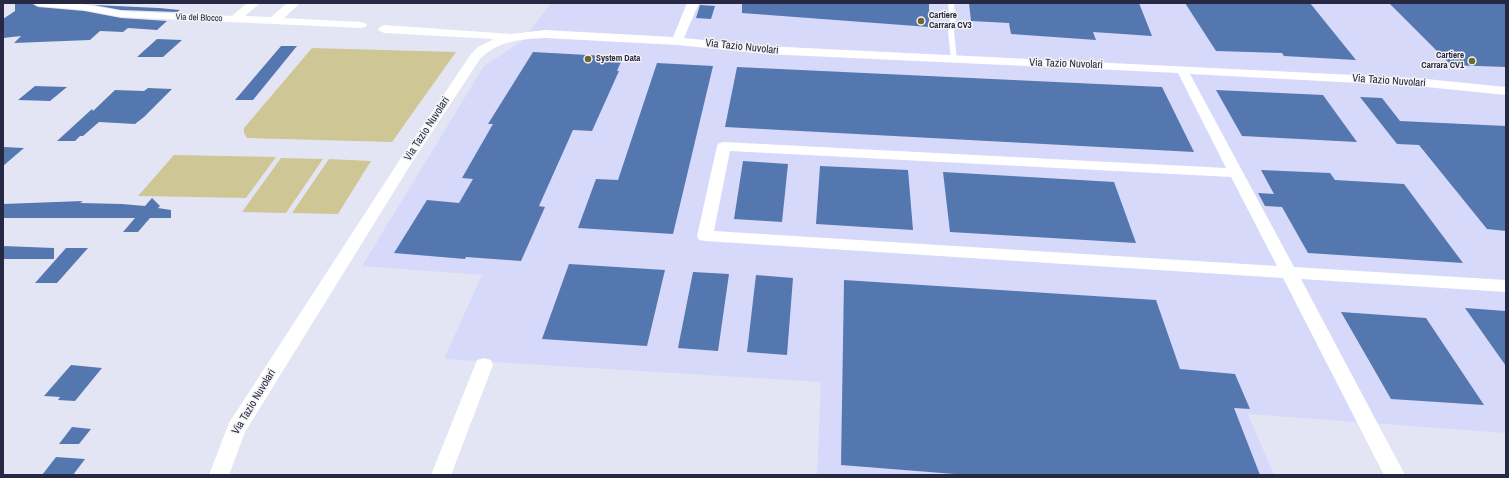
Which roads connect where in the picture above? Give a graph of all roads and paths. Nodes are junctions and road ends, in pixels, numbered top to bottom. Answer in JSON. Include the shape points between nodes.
{"nodes":[{"id":1,"x":38,"y":3,"type":"edge"},
{"id":2,"x":254,"y":3,"type":"edge"},
{"id":3,"x":294,"y":3,"type":"edge"},
{"id":4,"x":692,"y":3,"type":"edge"},
{"id":5,"x":951,"y":3,"type":"edge"},
{"id":6,"x":93,"y":5,"type":"edge"},
{"id":7,"x":236,"y":18,"type":"junction"},
{"id":8,"x":275,"y":20,"type":"junction"},
{"id":9,"x":361,"y":25,"type":"dead end"},
{"id":10,"x":384,"y":29,"type":"dead end"},
{"id":11,"x":514,"y":36,"type":"junction"},
{"id":12,"x":677,"y":41,"type":"junction"},
{"id":13,"x":954,"y":60,"type":"junction"},
{"id":14,"x":1182,"y":70,"type":"junction"},
{"id":15,"x":1506,"y":91,"type":"edge"},
{"id":16,"x":1236,"y":173,"type":"junction"},
{"id":17,"x":1288,"y":273,"type":"junction"},
{"id":18,"x":1506,"y":286,"type":"edge"},
{"id":19,"x":484,"y":365,"type":"dead end"},
{"id":20,"x":219,"y":475,"type":"edge"},
{"id":21,"x":441,"y":475,"type":"edge"},
{"id":22,"x":1395,"y":475,"type":"edge"}],
"edges":[{"from":1,"to":6,"type":"street","name":"Via del Blocco"},
{"from":2,"to":7,"type":"street"},
{"from":3,"to":8,"type":"street"},
{"from":4,"to":12,"type":"street"},
{"from":5,"to":13,"type":"lane"},
{"from":6,"to":7,"type":"street","name":"Via del Blocco","via":[[135,15]]},
{"from":7,"to":8,"type":"street","name":"Via del Blocco"},
{"from":8,"to":9,"type":"street","name":"Via del Blocco"},
{"from":10,"to":11,"type":"street"},
{"from":11,"to":12,"type":"street","name":"Via Tazio Nuvolari","via":[[545,34]]},
{"from":11,"to":20,"type":"street","name":"Via Tazio Nuvolari","via":[[482,50],[463,74],[236,428]]},
{"from":12,"to":13,"type":"street","name":"Via Tazio Nuvolari","via":[[765,50]]},
{"from":13,"to":14,"type":"street","name":"Via Tazio Nuvolari"},
{"from":14,"to":15,"type":"street","name":"Via Tazio Nuvolari","via":[[1416,82]]},
{"from":14,"to":16,"type":"street"},
{"from":16,"to":17,"type":"street"},
{"from":16,"to":17,"type":"street","via":[[724,146],[705,236]]},
{"from":17,"to":18,"type":"street"},
{"from":17,"to":22,"type":"street"},
{"from":19,"to":21,"type":"street"}]}
